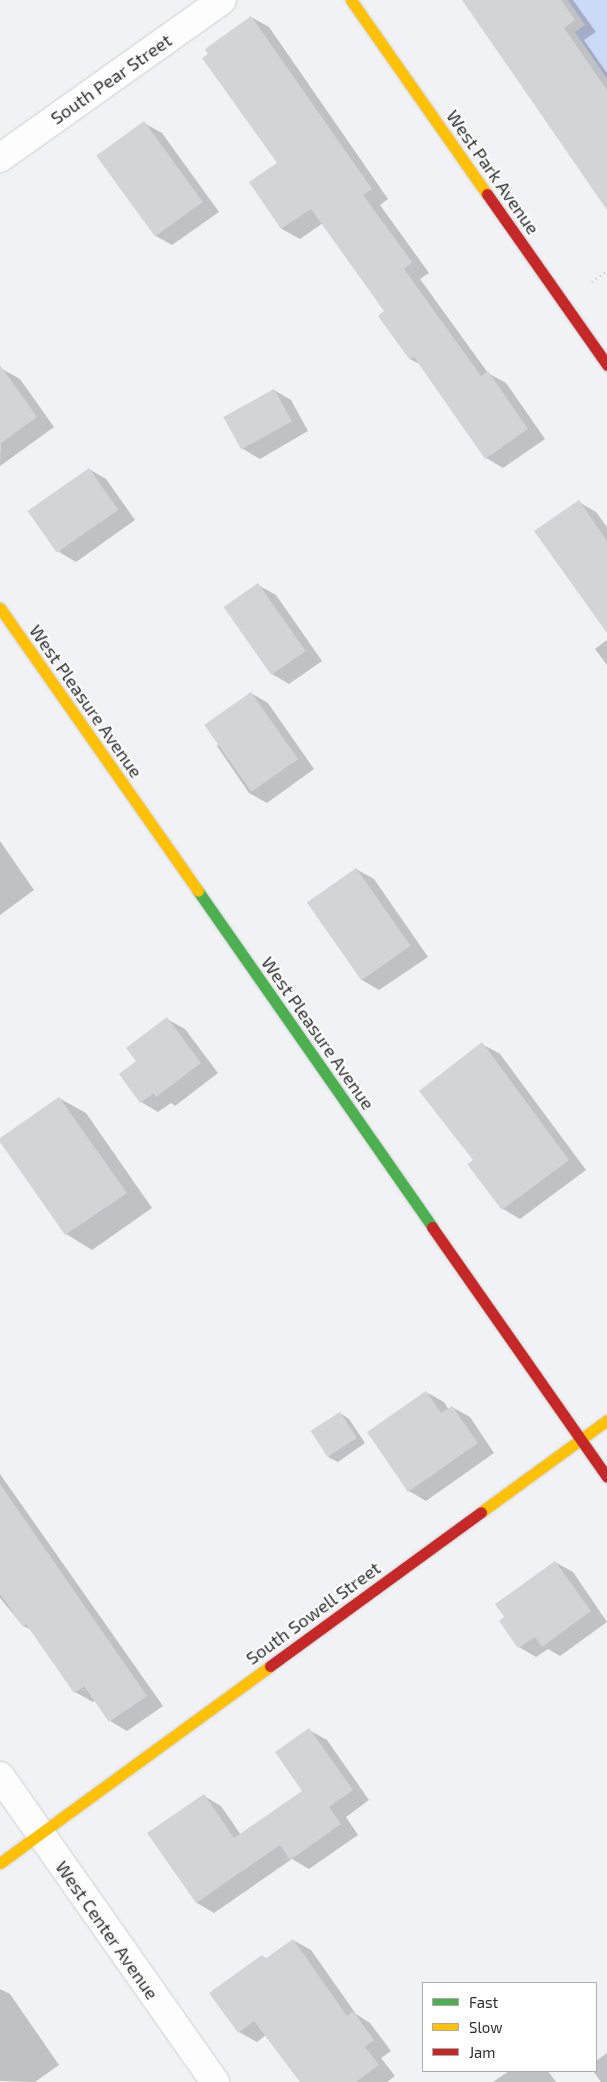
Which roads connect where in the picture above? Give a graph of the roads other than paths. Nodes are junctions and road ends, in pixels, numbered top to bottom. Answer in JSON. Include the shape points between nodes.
{"nodes":[{"id":1,"x":222,"y":0,"type":"edge"},
{"id":2,"x":351,"y":0,"type":"edge"},
{"id":3,"x":0,"y":158,"type":"edge"},
{"id":4,"x":607,"y":365,"type":"edge"},
{"id":5,"x":0,"y":608,"type":"edge"},
{"id":6,"x":607,"y":1420,"type":"edge"},
{"id":7,"x":581,"y":1440,"type":"junction"},
{"id":8,"x":607,"y":1477,"type":"edge"},
{"id":9,"x":0,"y":1776,"type":"edge"},
{"id":10,"x":40,"y":1835,"type":"junction"},
{"id":11,"x":0,"y":1863,"type":"edge"},
{"id":12,"x":215,"y":2082,"type":"edge"}],
"edges":[{"from":1,"to":3,"type":"street","name":"South Pear Street"},
{"from":2,"to":4,"type":"street","name":"West Park Avenue"},
{"from":5,"to":7,"type":"street","name":"West Pleasure Avenue"},
{"from":6,"to":7,"type":"street","name":"South Sowell Street"},
{"from":7,"to":8,"type":"street","name":"West Pleasure Avenue"},
{"from":7,"to":10,"type":"street","name":"South Sowell Street"},
{"from":9,"to":10,"type":"street","name":"West Center Avenue"},
{"from":10,"to":11,"type":"street","name":"South Sowell Street"},
{"from":10,"to":12,"type":"street","name":"West Center Avenue"}]}
